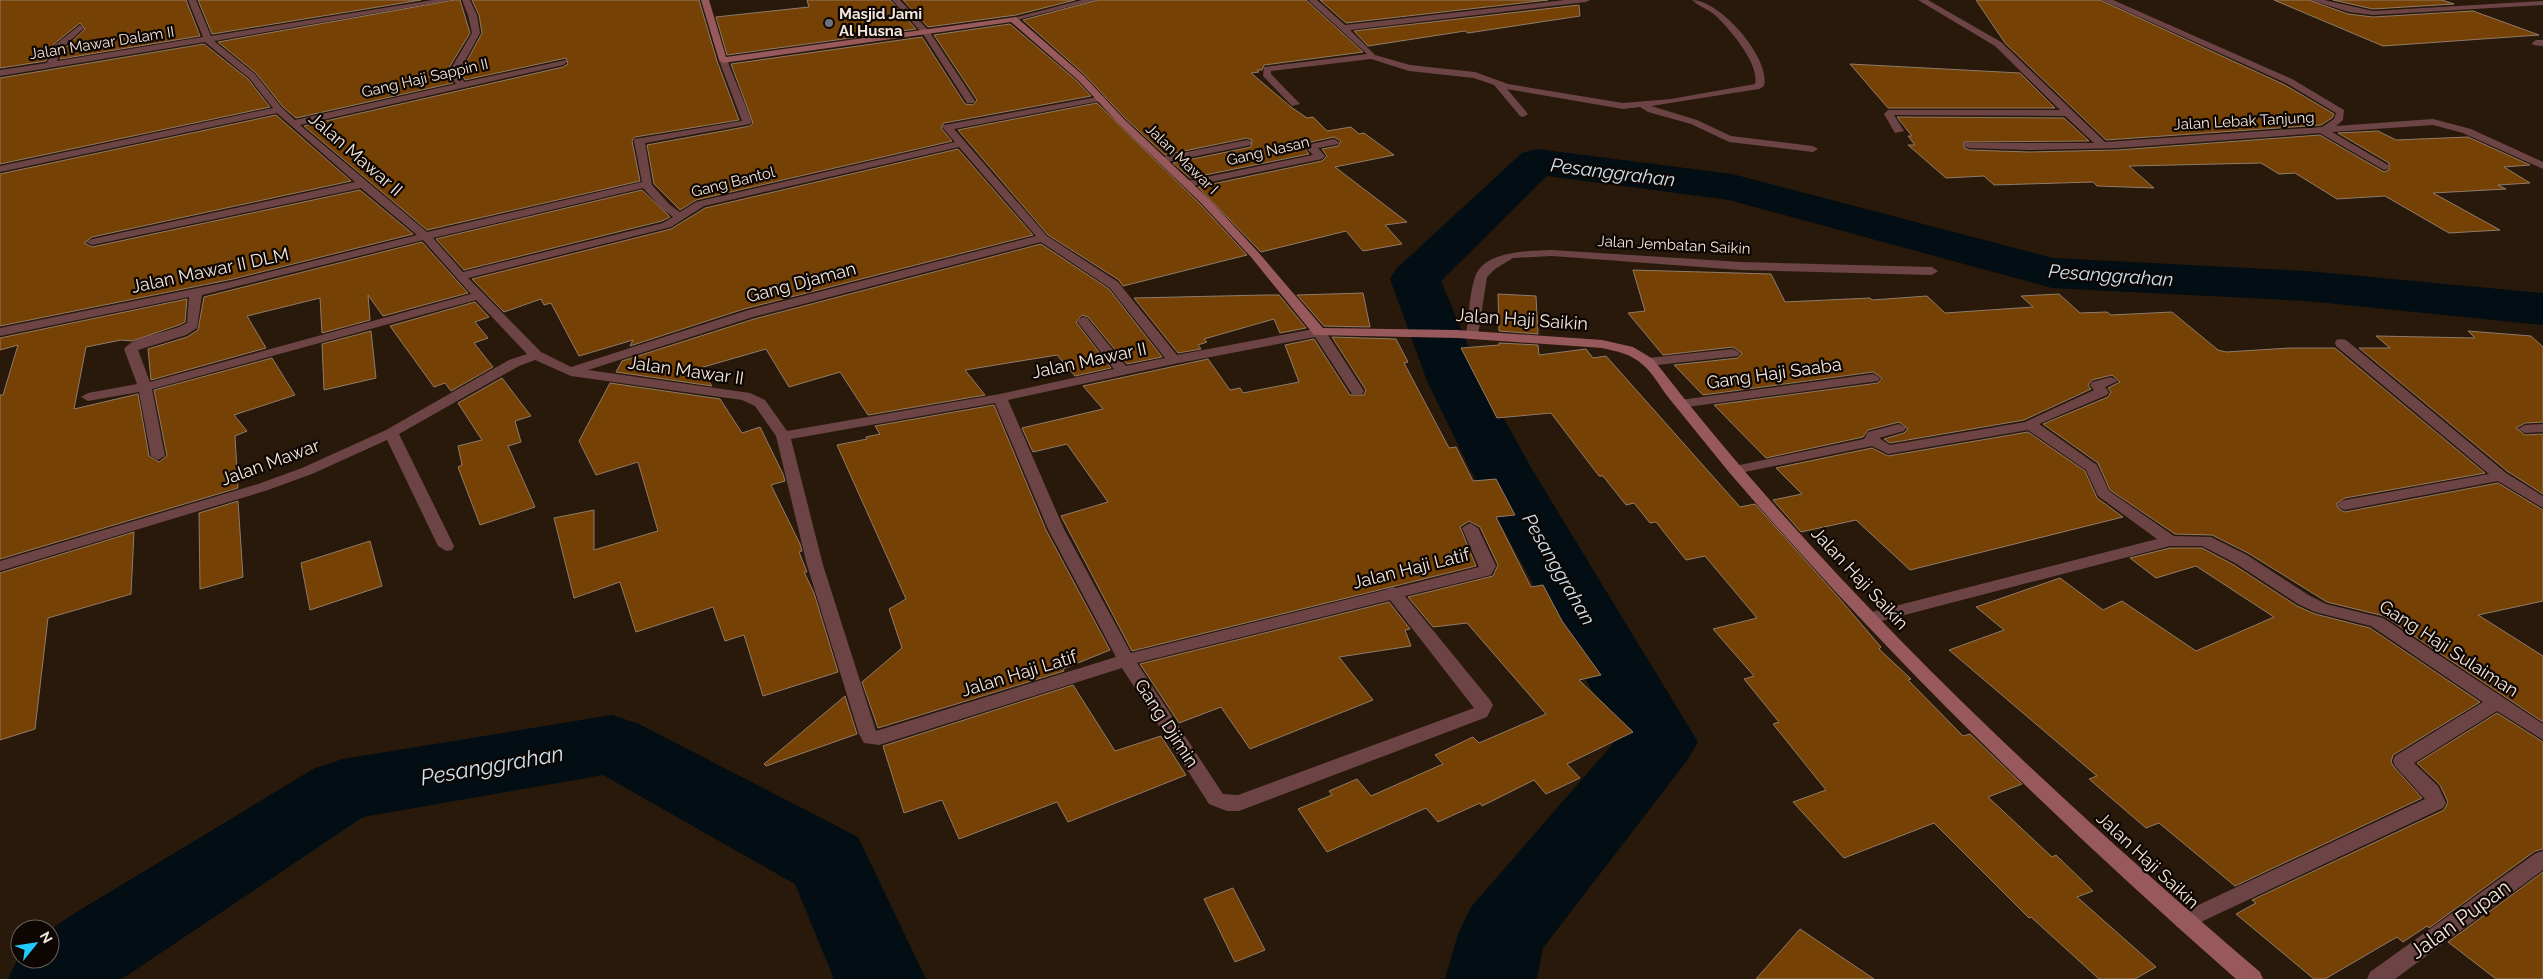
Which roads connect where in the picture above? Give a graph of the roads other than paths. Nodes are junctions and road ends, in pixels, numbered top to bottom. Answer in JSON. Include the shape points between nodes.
{"nodes":[{"id":1,"x":192,"y":0,"type":"edge"},
{"id":2,"x":448,"y":0,"type":"edge"},
{"id":3,"x":466,"y":0,"type":"edge"},
{"id":4,"x":705,"y":0,"type":"edge"},
{"id":5,"x":896,"y":0,"type":"edge"},
{"id":6,"x":1092,"y":0,"type":"edge"},
{"id":7,"x":1312,"y":0,"type":"edge"},
{"id":8,"x":1586,"y":0,"type":"edge"},
{"id":9,"x":1696,"y":0,"type":"edge"},
{"id":10,"x":1922,"y":0,"type":"edge"},
{"id":11,"x":2106,"y":0,"type":"edge"},
{"id":12,"x":2314,"y":0,"type":"edge"},
{"id":13,"x":2543,"y":3,"type":"edge"},
{"id":14,"x":1014,"y":19,"type":"junction"},
{"id":15,"x":80,"y":28,"type":"dead end"},
{"id":16,"x":1344,"y":28,"type":"junction"},
{"id":17,"x":926,"y":33,"type":"junction"},
{"id":18,"x":209,"y":40,"type":"junction"},
{"id":19,"x":1372,"y":56,"type":"junction"},
{"id":20,"x":722,"y":60,"type":"junction"},
{"id":21,"x":563,"y":62,"type":"dead end"},
{"id":22,"x":50,"y":66,"type":"junction"},
{"id":23,"x":0,"y":73,"type":"edge"},
{"id":24,"x":1497,"y":83,"type":"junction"},
{"id":25,"x":461,"y":85,"type":"junction"},
{"id":26,"x":1100,"y":98,"type":"junction"},
{"id":27,"x":970,"y":101,"type":"dead end"},
{"id":28,"x":1294,"y":104,"type":"dead end"},
{"id":29,"x":1644,"y":105,"type":"junction"},
{"id":30,"x":279,"y":110,"type":"junction"},
{"id":31,"x":2068,"y":113,"type":"junction"},
{"id":32,"x":1523,"y":114,"type":"dead end"},
{"id":33,"x":294,"y":123,"type":"junction"},
{"id":34,"x":1899,"y":131,"type":"dead end"},
{"id":35,"x":2323,"y":131,"type":"junction"},
{"id":36,"x":1334,"y":142,"type":"dead end"},
{"id":37,"x":1247,"y":143,"type":"dead end"},
{"id":38,"x":961,"y":144,"type":"junction"},
{"id":39,"x":1969,"y":145,"type":"dead end"},
{"id":40,"x":2102,"y":145,"type":"junction"},
{"id":41,"x":1813,"y":149,"type":"dead end"},
{"id":42,"x":1162,"y":160,"type":"junction"},
{"id":43,"x":2543,"y":166,"type":"edge"},
{"id":44,"x":2384,"y":167,"type":"dead end"},
{"id":45,"x":0,"y":169,"type":"edge"},
{"id":46,"x":363,"y":184,"type":"junction"},
{"id":47,"x":1187,"y":184,"type":"junction"},
{"id":48,"x":646,"y":185,"type":"junction"},
{"id":49,"x":680,"y":217,"type":"junction"},
{"id":50,"x":426,"y":237,"type":"junction"},
{"id":51,"x":1043,"y":238,"type":"junction"},
{"id":52,"x":92,"y":242,"type":"dead end"},
{"id":53,"x":1932,"y":271,"type":"dead end"},
{"id":54,"x":460,"y":276,"type":"junction"},
{"id":55,"x":196,"y":292,"type":"junction"},
{"id":56,"x":478,"y":296,"type":"junction"},
{"id":57,"x":1083,"y":320,"type":"dead end"},
{"id":58,"x":0,"y":332,"type":"edge"},
{"id":59,"x":1319,"y":332,"type":"junction"},
{"id":60,"x":1394,"y":332,"type":"joint"},
{"id":61,"x":1464,"y":334,"type":"junction"},
{"id":62,"x":2341,"y":343,"type":"dead end"},
{"id":63,"x":1733,"y":353,"type":"dead end"},
{"id":64,"x":536,"y":355,"type":"junction"},
{"id":65,"x":1174,"y":360,"type":"junction"},
{"id":66,"x":1648,"y":362,"type":"junction"},
{"id":67,"x":1122,"y":370,"type":"junction"},
{"id":68,"x":571,"y":372,"type":"junction"},
{"id":69,"x":1873,"y":378,"type":"dead end"},
{"id":70,"x":2111,"y":380,"type":"dead end"},
{"id":71,"x":144,"y":387,"type":"junction"},
{"id":72,"x":1357,"y":391,"type":"dead end"},
{"id":73,"x":88,"y":397,"type":"dead end"},
{"id":74,"x":1000,"y":398,"type":"junction"},
{"id":75,"x":1680,"y":404,"type":"junction"},
{"id":76,"x":2032,"y":426,"type":"junction"},
{"id":77,"x":1900,"y":428,"type":"dead end"},
{"id":78,"x":2543,"y":428,"type":"edge"},
{"id":79,"x":2525,"y":429,"type":"dead end"},
{"id":80,"x":390,"y":433,"type":"junction"},
{"id":81,"x":783,"y":436,"type":"junction"},
{"id":82,"x":1872,"y":440,"type":"junction"},
{"id":83,"x":158,"y":456,"type":"dead end"},
{"id":84,"x":1735,"y":470,"type":"junction"},
{"id":85,"x":2501,"y":476,"type":"junction"},
{"id":86,"x":2543,"y":503,"type":"edge"},
{"id":87,"x":2345,"y":506,"type":"dead end"},
{"id":88,"x":1470,"y":528,"type":"dead end"},
{"id":89,"x":2170,"y":542,"type":"junction"},
{"id":90,"x":446,"y":546,"type":"dead end"},
{"id":91,"x":0,"y":566,"type":"edge"},
{"id":92,"x":1392,"y":592,"type":"junction"},
{"id":93,"x":1870,"y":618,"type":"junction"},
{"id":94,"x":1126,"y":660,"type":"junction"},
{"id":95,"x":2497,"y":702,"type":"junction"},
{"id":96,"x":2543,"y":733,"type":"edge"},
{"id":97,"x":2543,"y":859,"type":"edge"},
{"id":98,"x":2184,"y":921,"type":"junction"},
{"id":99,"x":2251,"y":979,"type":"edge"},
{"id":100,"x":2378,"y":979,"type":"edge"}],
"edges":[{"from":1,"to":18,"type":"street","name":"Jalan Mawar II"},
{"from":2,"to":18,"type":"street","name":"Jalan Mawar Dalam II"},
{"from":3,"to":25,"type":"street","via":[[475,19],[477,34],[454,72]]},
{"from":4,"to":20,"type":"street"},
{"from":5,"to":17,"type":"street"},
{"from":6,"to":14,"type":"street"},
{"from":7,"to":16,"type":"street"},
{"from":8,"to":16,"type":"street"},
{"from":9,"to":29,"type":"street","via":[[1731,26],[1760,68],[1761,84],[1754,88]]},
{"from":10,"to":31,"type":"street","via":[[1998,44]]},
{"from":11,"to":35,"type":"street","name":"Jalan Lebak Tanjung","via":[[2289,81],[2320,98],[2341,112],[2338,120]]},
{"from":12,"to":13,"type":"street","via":[[2373,13]]},
{"from":14,"to":17,"type":"street"},
{"from":14,"to":26,"type":"street","name":"Jalan Mawar I"},
{"from":15,"to":22,"type":"street","via":[[58,47]]},
{"from":16,"to":19,"type":"street"},
{"from":17,"to":20,"type":"street"},
{"from":17,"to":27,"type":"street"},
{"from":18,"to":22,"type":"street","name":"Jalan Mawar Dalam II"},
{"from":18,"to":30,"type":"street","name":"Jalan Mawar II","via":[[252,76]]},
{"from":19,"to":24,"type":"street","via":[[1409,68],[1475,75]]},
{"from":19,"to":28,"type":"street","via":[[1267,69],[1266,74]]},
{"from":20,"to":48,"type":"street","via":[[747,122],[640,141]]},
{"from":21,"to":25,"type":"street","name":"Gang Haji Sappin II"},
{"from":22,"to":23,"type":"street","name":"Jalan Mawar Dalam II"},
{"from":24,"to":29,"type":"street","via":[[1609,105]]},
{"from":24,"to":32,"type":"street"},
{"from":25,"to":33,"type":"street","name":"Gang Haji Sappin II"},
{"from":26,"to":38,"type":"street","via":[[948,126]]},
{"from":26,"to":42,"type":"street","name":"Jalan Mawar I"},
{"from":29,"to":41,"type":"street","via":[[1703,125],[1729,138]]},
{"from":30,"to":33,"type":"street","name":"Jalan Mawar II"},
{"from":30,"to":45,"type":"street"},
{"from":31,"to":34,"type":"street","via":[[1891,112],[1889,114]]},
{"from":31,"to":40,"type":"street"},
{"from":33,"to":46,"type":"street","name":"Jalan Mawar II"},
{"from":35,"to":40,"type":"street","name":"Jalan Lebak Tanjung"},
{"from":35,"to":43,"type":"street","via":[[2438,122],[2467,131]]},
{"from":35,"to":44,"type":"street"},
{"from":36,"to":47,"type":"street","name":"Gang Nasan","via":[[1310,147],[1318,157]]},
{"from":37,"to":42,"type":"street"},
{"from":38,"to":49,"type":"street","name":"Gang Bantol","via":[[700,204]]},
{"from":38,"to":51,"type":"street"},
{"from":39,"to":40,"type":"street","name":"Jalan Lebak Tanjung"},
{"from":42,"to":47,"type":"street","name":"Jalan Mawar I"},
{"from":46,"to":50,"type":"street","name":"Jalan Mawar II"},
{"from":46,"to":52,"type":"street"},
{"from":47,"to":59,"type":"street","name":"Jalan Mawar I","via":[[1231,227]]},
{"from":48,"to":49,"type":"street","via":[[666,208]]},
{"from":48,"to":50,"type":"street","name":"Jalan Mawar II DLM"},
{"from":49,"to":54,"type":"street","name":"Gang Bantol","via":[[668,225]]},
{"from":50,"to":54,"type":"street","name":"Jalan Mawar II"},
{"from":50,"to":55,"type":"street","name":"Jalan Mawar II DLM"},
{"from":51,"to":65,"type":"street","via":[[1110,280]]},
{"from":51,"to":68,"type":"street","name":"Gang Djaman","via":[[749,314]]},
{"from":53,"to":61,"type":"street","name":"Jalan Jembatan Saikin","via":[[1741,266],[1552,253],[1511,255],[1481,276]]},
{"from":54,"to":56,"type":"street","name":"Jalan Mawar II"},
{"from":55,"to":58,"type":"street","name":"Jalan Mawar II DLM"},
{"from":55,"to":71,"type":"street","via":[[193,325],[181,332],[136,345],[131,350]]},
{"from":56,"to":64,"type":"street","name":"Jalan Mawar II"},
{"from":56,"to":71,"type":"street"},
{"from":57,"to":67,"type":"street"},
{"from":59,"to":60,"type":"street","name":"Jalan Mawar II"},
{"from":59,"to":65,"type":"street","name":"Jalan Mawar II"},
{"from":59,"to":72,"type":"street"},
{"from":60,"to":61,"type":"street","name":"Jalan Haji Saikin"},
{"from":61,"to":66,"type":"street","name":"Jalan Haji Saikin","via":[[1602,344],[1628,350]]},
{"from":62,"to":85,"type":"street"},
{"from":63,"to":66,"type":"street"},
{"from":64,"to":68,"type":"street","name":"Jalan Mawar II"},
{"from":64,"to":80,"type":"street","name":"Jalan Mawar","via":[[485,378]]},
{"from":65,"to":67,"type":"street","name":"Jalan Mawar II"},
{"from":66,"to":75,"type":"street","name":"Jalan Haji Saikin"},
{"from":67,"to":74,"type":"street","name":"Jalan Mawar II"},
{"from":68,"to":81,"type":"street","name":"Jalan Mawar II","via":[[746,396],[760,403]]},
{"from":69,"to":75,"type":"street","name":"Gang Haji Saaba"},
{"from":70,"to":76,"type":"street","via":[[2097,386],[2102,392],[2031,422]]},
{"from":71,"to":73,"type":"street"},
{"from":71,"to":83,"type":"street"},
{"from":74,"to":81,"type":"street","name":"Jalan Mawar II"},
{"from":74,"to":94,"type":"street","name":"Gang Djimin","via":[[1056,529]]},
{"from":75,"to":84,"type":"street","name":"Jalan Haji Saikin"},
{"from":76,"to":82,"type":"street","via":[[1888,450]]},
{"from":76,"to":89,"type":"street","via":[[2092,468],[2103,494]]},
{"from":77,"to":82,"type":"street","via":[[1875,434]]},
{"from":78,"to":79,"type":"street"},
{"from":80,"to":90,"type":"street"},
{"from":80,"to":91,"type":"street","name":"Jalan Mawar","via":[[263,487]]},
{"from":81,"to":94,"type":"street","name":"Jalan Haji Latif","via":[[815,565],[871,738]]},
{"from":82,"to":84,"type":"street"},
{"from":84,"to":93,"type":"street","name":"Jalan Haji Saikin"},
{"from":85,"to":86,"type":"street"},
{"from":85,"to":87,"type":"street"},
{"from":88,"to":92,"type":"street","name":"Jalan Haji Latif","via":[[1488,566],[1485,571]]},
{"from":89,"to":93,"type":"street","name":"Gang Haji Sulaiman"},
{"from":89,"to":95,"type":"street","name":"Gang Haji Sulaiman","via":[[2205,541],[2241,559],[2304,600],[2321,608],[2377,622]]},
{"from":92,"to":94,"type":"street","name":"Jalan Haji Latif"},
{"from":92,"to":94,"type":"street","name":"Gang Djimin","via":[[1484,705],[1481,712],[1240,802],[1227,803],[1216,799]]},
{"from":93,"to":98,"type":"street","name":"Jalan Haji Saikin","via":[[1970,723]]},
{"from":95,"to":96,"type":"street","name":"Gang Haji Sulaiman"},
{"from":95,"to":98,"type":"street","via":[[2402,761],[2436,796],[2436,803]]},
{"from":97,"to":100,"type":"street","name":"Jalan Pupan"},
{"from":98,"to":99,"type":"street","name":"Jalan Haji Saikin"}]}
